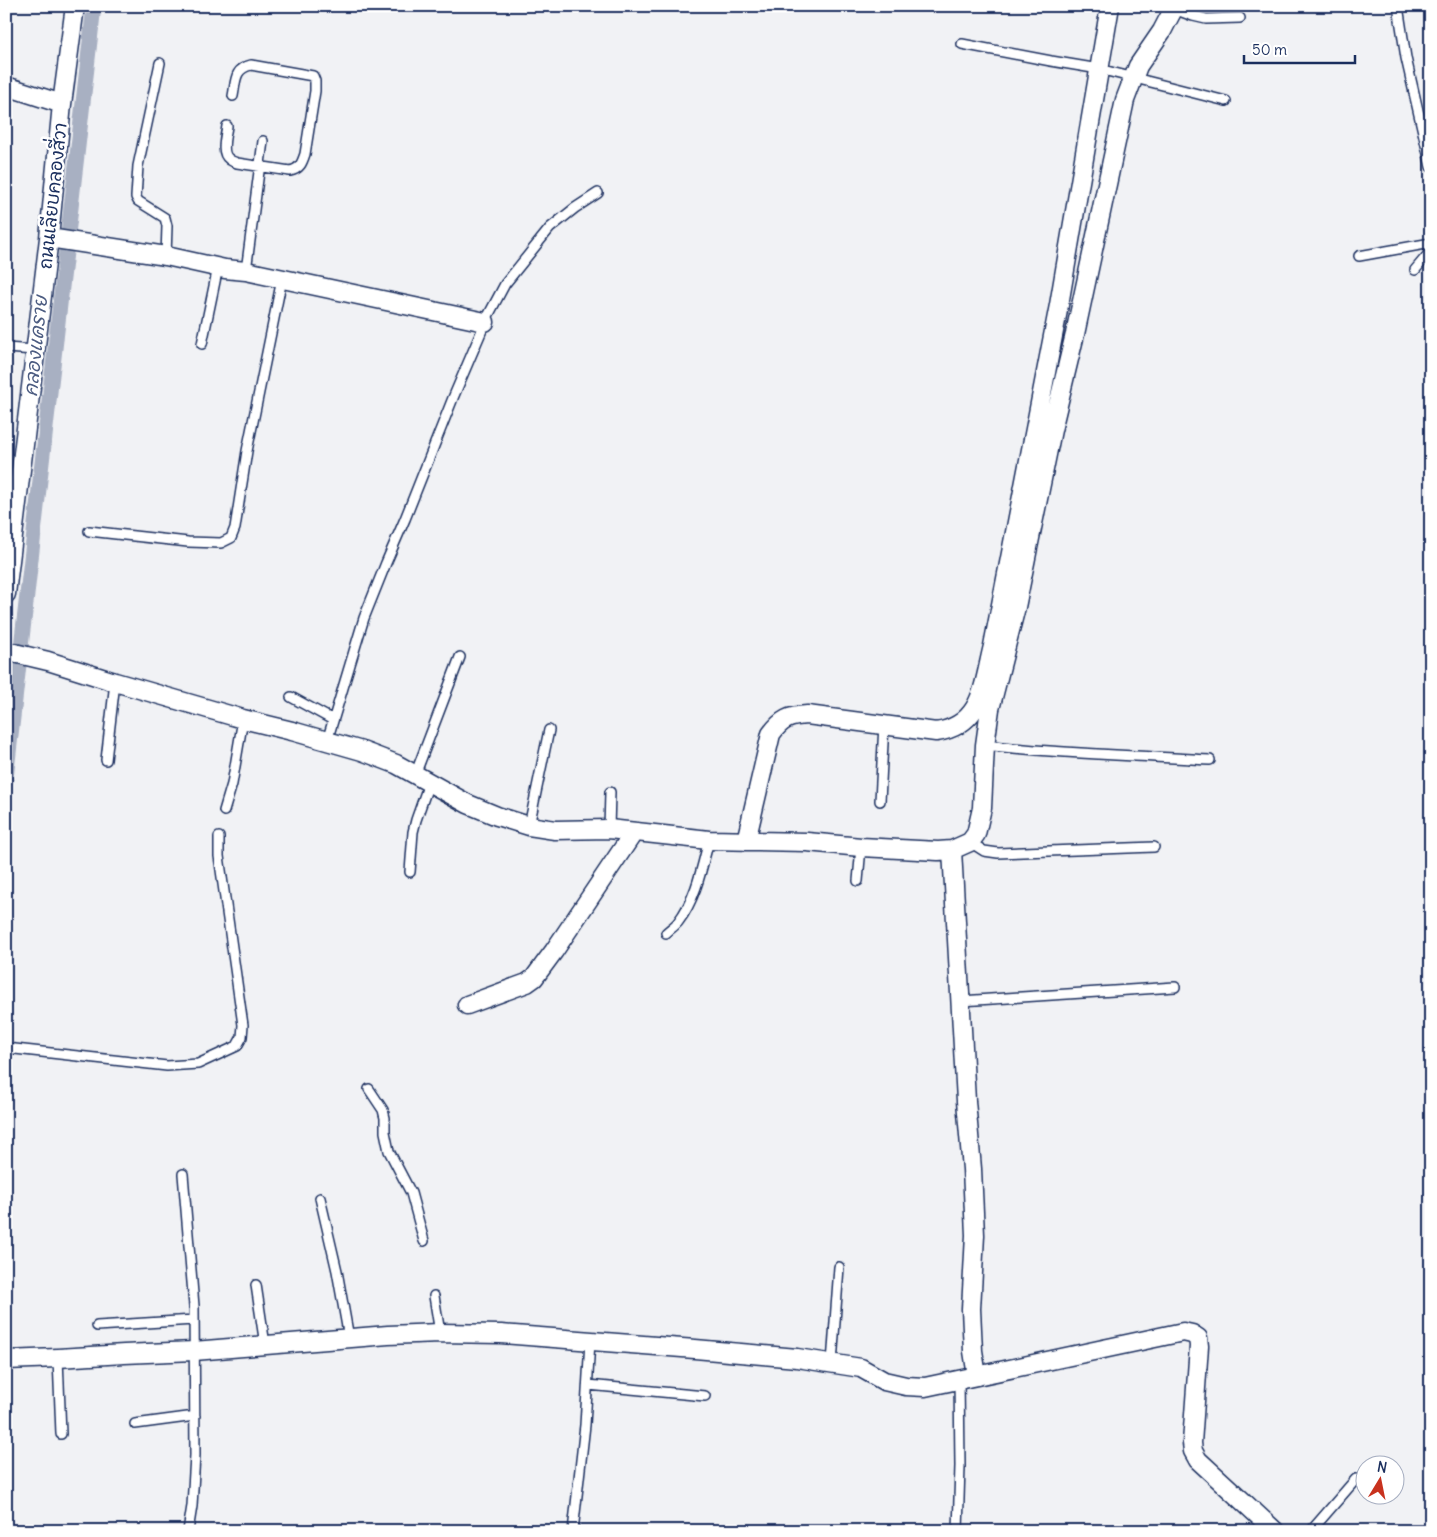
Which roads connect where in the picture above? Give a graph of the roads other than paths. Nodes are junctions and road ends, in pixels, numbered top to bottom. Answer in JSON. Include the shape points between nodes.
{"nodes":[{"id":1,"x":76,"y":6,"type":"edge"},
{"id":2,"x":1110,"y":6,"type":"edge"},
{"id":3,"x":1398,"y":6,"type":"edge"},
{"id":4,"x":1175,"y":8,"type":"edge"},
{"id":5,"x":1240,"y":18,"type":"dead end"},
{"id":6,"x":962,"y":44,"type":"dead end"},
{"id":7,"x":160,"y":63,"type":"dead end"},
{"id":8,"x":1099,"y":69,"type":"junction"},
{"id":9,"x":1134,"y":77,"type":"junction"},
{"id":10,"x":6,"y":86,"type":"edge"},
{"id":11,"x":233,"y":96,"type":"dead end"},
{"id":12,"x":1226,"y":101,"type":"dead end"},
{"id":13,"x":62,"y":104,"type":"junction"},
{"id":14,"x":227,"y":126,"type":"dead end"},
{"id":15,"x":263,"y":141,"type":"dead end"},
{"id":16,"x":260,"y":166,"type":"junction"},
{"id":17,"x":1431,"y":167,"type":"edge"},
{"id":18,"x":598,"y":193,"type":"dead end"},
{"id":19,"x":55,"y":238,"type":"junction"},
{"id":20,"x":1431,"y":243,"type":"edge"},
{"id":21,"x":1431,"y":252,"type":"edge"},
{"id":22,"x":166,"y":256,"type":"junction"},
{"id":23,"x":1359,"y":256,"type":"dead end"},
{"id":24,"x":218,"y":267,"type":"junction"},
{"id":25,"x":1415,"y":270,"type":"dead end"},
{"id":26,"x":246,"y":272,"type":"junction"},
{"id":27,"x":282,"y":279,"type":"junction"},
{"id":28,"x":485,"y":322,"type":"junction"},
{"id":29,"x":202,"y":344,"type":"dead end"},
{"id":30,"x":6,"y":348,"type":"edge"},
{"id":31,"x":35,"y":350,"type":"junction"},
{"id":32,"x":11,"y":509,"type":"edge"},
{"id":33,"x":88,"y":531,"type":"dead end"},
{"id":34,"x":6,"y":594,"type":"edge"},
{"id":35,"x":11,"y":652,"type":"edge"},
{"id":36,"x":460,"y":657,"type":"dead end"},
{"id":37,"x":115,"y":682,"type":"junction"},
{"id":38,"x":291,"y":697,"type":"dead end"},
{"id":39,"x":243,"y":719,"type":"junction"},
{"id":40,"x":332,"y":720,"type":"junction"},
{"id":41,"x":884,"y":724,"type":"junction"},
{"id":42,"x":549,"y":730,"type":"dead end"},
{"id":43,"x":327,"y":741,"type":"junction"},
{"id":44,"x":985,"y":745,"type":"junction"},
{"id":45,"x":106,"y":760,"type":"dead end"},
{"id":46,"x":1210,"y":760,"type":"dead end"},
{"id":47,"x":422,"y":779,"type":"junction"},
{"id":48,"x":610,"y":792,"type":"dead end"},
{"id":49,"x":880,"y":801,"type":"dead end"},
{"id":50,"x":224,"y":811,"type":"dead end"},
{"id":51,"x":529,"y":826,"type":"junction"},
{"id":52,"x":609,"y":829,"type":"junction"},
{"id":53,"x":634,"y":832,"type":"junction"},
{"id":54,"x":219,"y":838,"type":"dead end"},
{"id":55,"x":709,"y":840,"type":"junction"},
{"id":56,"x":746,"y":841,"type":"junction"},
{"id":57,"x":970,"y":842,"type":"junction"},
{"id":58,"x":861,"y":847,"type":"junction"},
{"id":59,"x":1154,"y":847,"type":"dead end"},
{"id":60,"x":952,"y":850,"type":"junction"},
{"id":61,"x":410,"y":872,"type":"dead end"},
{"id":62,"x":858,"y":880,"type":"dead end"},
{"id":63,"x":666,"y":932,"type":"dead end"},
{"id":64,"x":1174,"y":987,"type":"dead end"},
{"id":65,"x":961,"y":1001,"type":"junction"},
{"id":66,"x":467,"y":1004,"type":"dead end"},
{"id":67,"x":6,"y":1048,"type":"edge"},
{"id":68,"x":369,"y":1089,"type":"dead end"},
{"id":69,"x":183,"y":1174,"type":"dead end"},
{"id":70,"x":320,"y":1198,"type":"dead end"},
{"id":71,"x":424,"y":1241,"type":"dead end"},
{"id":72,"x":839,"y":1267,"type":"dead end"},
{"id":73,"x":256,"y":1285,"type":"dead end"},
{"id":74,"x":434,"y":1296,"type":"dead end"},
{"id":75,"x":194,"y":1320,"type":"junction"},
{"id":76,"x":97,"y":1326,"type":"dead end"},
{"id":77,"x":440,"y":1333,"type":"junction"},
{"id":78,"x":349,"y":1338,"type":"junction"},
{"id":79,"x":590,"y":1341,"type":"junction"},
{"id":80,"x":265,"y":1345,"type":"junction"},
{"id":81,"x":194,"y":1351,"type":"junction"},
{"id":82,"x":58,"y":1358,"type":"junction"},
{"id":83,"x":6,"y":1360,"type":"edge"},
{"id":84,"x":832,"y":1363,"type":"junction"},
{"id":85,"x":977,"y":1376,"type":"junction"},
{"id":86,"x":959,"y":1380,"type":"junction"},
{"id":87,"x":588,"y":1385,"type":"junction"},
{"id":88,"x":705,"y":1396,"type":"dead end"},
{"id":89,"x":195,"y":1416,"type":"junction"},
{"id":90,"x":135,"y":1424,"type":"dead end"},
{"id":91,"x":61,"y":1434,"type":"dead end"},
{"id":92,"x":1354,"y":1481,"type":"edge"},
{"id":93,"x":188,"y":1531,"type":"edge"},
{"id":94,"x":573,"y":1531,"type":"edge"},
{"id":95,"x":958,"y":1531,"type":"edge"},
{"id":96,"x":1275,"y":1531,"type":"edge"},
{"id":97,"x":1311,"y":1531,"type":"edge"}],
"edges":[{"from":1,"to":13,"type":"street","name":"ถนนเลียบคลองสี่วา"},
{"from":2,"to":8,"type":"street"},
{"from":3,"to":17,"type":"lane","via":[[1406,58]]},
{"from":4,"to":5,"type":"lane","via":[[1206,19]]},
{"from":4,"to":9,"type":"street"},
{"from":6,"to":8,"type":"lane"},
{"from":7,"to":22,"type":"lane","via":[[138,166],[136,197],[165,218]]},
{"from":8,"to":9,"type":"lane"},
{"from":8,"to":41,"type":"street","via":[[1059,305],[993,646],[980,696],[975,710],[963,723],[948,730],[936,732]]},
{"from":9,"to":12,"type":"lane"},
{"from":9,"to":44,"type":"street","via":[[1125,100],[1016,607],[990,709]]},
{"from":10,"to":13,"type":"street"},
{"from":11,"to":16,"type":"lane","via":[[238,72],[251,65],[312,76],[315,81],[302,162],[296,170],[290,171]]},
{"from":13,"to":19,"type":"street","name":"ถนนเลียบคลองสี่วา"},
{"from":14,"to":16,"type":"lane","via":[[224,147],[229,160]]},
{"from":15,"to":16,"type":"lane"},
{"from":16,"to":26,"type":"lane"},
{"from":18,"to":28,"type":"lane","via":[[550,228],[505,284]]},
{"from":19,"to":22,"type":"street"},
{"from":19,"to":31,"type":"street","name":"ถนนเลียบคลองสี่วา"},
{"from":20,"to":23,"type":"lane"},
{"from":21,"to":25,"type":"lane"},
{"from":22,"to":24,"type":"street"},
{"from":24,"to":26,"type":"street"},
{"from":24,"to":29,"type":"lane"},
{"from":26,"to":27,"type":"street"},
{"from":27,"to":28,"type":"street"},
{"from":27,"to":33,"type":"lane","via":[[231,538],[220,543],[188,542]]},
{"from":28,"to":40,"type":"lane","via":[[364,618]]},
{"from":30,"to":31,"type":"lane"},
{"from":31,"to":32,"type":"street","name":"ถนนเลียบคลองสี่วา"},
{"from":32,"to":34,"type":"street","name":"ถนนเลียบคลองสี่วา"},
{"from":35,"to":37,"type":"street"},
{"from":36,"to":47,"type":"lane"},
{"from":37,"to":39,"type":"street"},
{"from":37,"to":45,"type":"lane"},
{"from":38,"to":40,"type":"lane"},
{"from":39,"to":43,"type":"street"},
{"from":39,"to":50,"type":"lane","via":[[234,775]]},
{"from":40,"to":43,"type":"lane"},
{"from":41,"to":49,"type":"lane"},
{"from":41,"to":56,"type":"street","via":[[807,715],[794,715],[778,723],[771,734]]},
{"from":42,"to":51,"type":"lane"},
{"from":43,"to":47,"type":"street","via":[[396,764]]},
{"from":44,"to":46,"type":"lane","via":[[1061,753]]},
{"from":44,"to":57,"type":"street","via":[[982,808],[976,834]]},
{"from":47,"to":51,"type":"street","via":[[468,804]]},
{"from":47,"to":61,"type":"lane"},
{"from":48,"to":52,"type":"lane"},
{"from":51,"to":52,"type":"street","via":[[555,830]]},
{"from":52,"to":53,"type":"street"},
{"from":53,"to":55,"type":"street"},
{"from":53,"to":66,"type":"street","via":[[534,978]]},
{"from":54,"to":67,"type":"lane","via":[[243,1025],[237,1046],[198,1064],[167,1066]]},
{"from":55,"to":56,"type":"street"},
{"from":55,"to":63,"type":"lane","via":[[690,901],[678,922]]},
{"from":56,"to":58,"type":"street"},
{"from":57,"to":59,"type":"lane","via":[[998,853]]},
{"from":57,"to":60,"type":"street"},
{"from":58,"to":60,"type":"street"},
{"from":58,"to":62,"type":"lane"},
{"from":60,"to":65,"type":"street"},
{"from":64,"to":65,"type":"lane"},
{"from":65,"to":85,"type":"street","via":[[975,1235],[971,1310]]},
{"from":68,"to":71,"type":"lane","via":[[383,1110],[389,1151],[410,1193]]},
{"from":69,"to":75,"type":"lane"},
{"from":70,"to":78,"type":"lane"},
{"from":72,"to":84,"type":"lane"},
{"from":73,"to":80,"type":"lane"},
{"from":74,"to":77,"type":"lane"},
{"from":75,"to":76,"type":"lane"},
{"from":75,"to":81,"type":"lane"},
{"from":77,"to":78,"type":"street"},
{"from":77,"to":79,"type":"street"},
{"from":78,"to":80,"type":"street"},
{"from":79,"to":84,"type":"street"},
{"from":79,"to":87,"type":"lane"},
{"from":80,"to":81,"type":"street"},
{"from":81,"to":82,"type":"street"},
{"from":81,"to":89,"type":"lane"},
{"from":82,"to":83,"type":"street"},
{"from":82,"to":91,"type":"lane"},
{"from":84,"to":86,"type":"street","via":[[861,1368],[884,1381],[906,1386],[925,1387]]},
{"from":85,"to":86,"type":"street"},
{"from":85,"to":96,"type":"street","via":[[1183,1332],[1192,1334],[1198,1338],[1199,1346],[1193,1451],[1198,1460]]},
{"from":86,"to":95,"type":"lane"},
{"from":87,"to":88,"type":"lane"},
{"from":87,"to":94,"type":"lane"},
{"from":89,"to":90,"type":"lane"},
{"from":89,"to":93,"type":"lane","via":[[195,1463]]},
{"from":92,"to":97,"type":"lane"}]}
